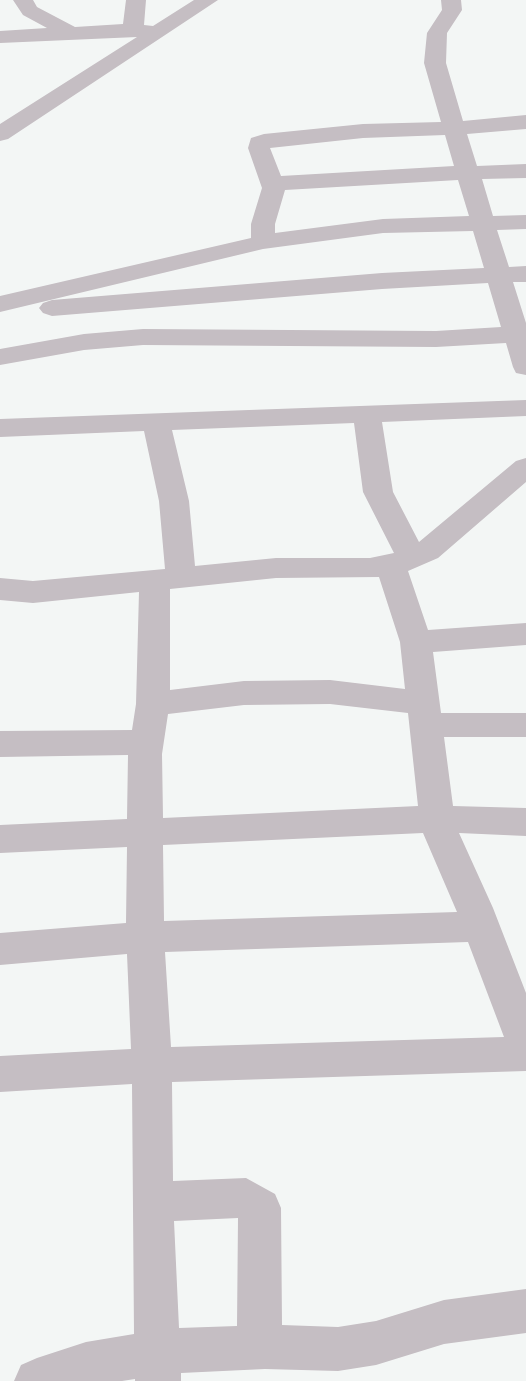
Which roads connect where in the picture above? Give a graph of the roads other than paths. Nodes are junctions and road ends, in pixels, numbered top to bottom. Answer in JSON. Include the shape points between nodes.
{"nodes":[{"id":1,"x":23,"y":0,"type":"edge"},
{"id":2,"x":136,"y":0,"type":"edge"},
{"id":3,"x":208,"y":0,"type":"edge"},
{"id":4,"x":452,"y":0,"type":"edge"},
{"id":5,"x":133,"y":30,"type":"junction"},
{"id":6,"x":71,"y":33,"type":"junction"},
{"id":7,"x":156,"y":33,"type":"junction"},
{"id":8,"x":0,"y":37,"type":"edge"},
{"id":9,"x":526,"y":122,"type":"edge"},
{"id":10,"x":454,"y":128,"type":"junction"},
{"id":11,"x":0,"y":134,"type":"edge"},
{"id":12,"x":526,"y":171,"type":"edge"},
{"id":13,"x":466,"y":173,"type":"junction"},
{"id":14,"x":272,"y":184,"type":"junction"},
{"id":15,"x":526,"y":222,"type":"edge"},
{"id":16,"x":482,"y":224,"type":"junction"},
{"id":17,"x":263,"y":242,"type":"junction"},
{"id":18,"x":526,"y":274,"type":"edge"},
{"id":19,"x":499,"y":277,"type":"junction"},
{"id":20,"x":0,"y":304,"type":"edge"},
{"id":21,"x":0,"y":311,"type":"edge"},
{"id":22,"x":522,"y":335,"type":"edge"},
{"id":23,"x":0,"y":357,"type":"edge"},
{"id":24,"x":526,"y":368,"type":"edge"},
{"id":25,"x":526,"y":408,"type":"edge"},
{"id":26,"x":367,"y":415,"type":"junction"},
{"id":27,"x":156,"y":423,"type":"junction"},
{"id":28,"x":0,"y":428,"type":"edge"},
{"id":29,"x":526,"y":467,"type":"edge"},
{"id":30,"x":401,"y":562,"type":"junction"},
{"id":31,"x":168,"y":580,"type":"junction"},
{"id":32,"x":0,"y":589,"type":"edge"},
{"id":33,"x":526,"y":634,"type":"edge"},
{"id":34,"x":416,"y":642,"type":"junction"},
{"id":35,"x":153,"y":704,"type":"junction"},
{"id":36,"x":425,"y":714,"type":"junction"},
{"id":37,"x":526,"y":725,"type":"edge"},
{"id":38,"x":146,"y":742,"type":"junction"},
{"id":39,"x":0,"y":744,"type":"edge"},
{"id":40,"x":437,"y":819,"type":"junction"},
{"id":41,"x":526,"y":822,"type":"edge"},
{"id":42,"x":147,"y":830,"type":"junction"},
{"id":43,"x":0,"y":839,"type":"edge"},
{"id":44,"x":481,"y":926,"type":"junction"},
{"id":45,"x":145,"y":937,"type":"junction"},
{"id":46,"x":0,"y":949,"type":"edge"},
{"id":47,"x":516,"y":994,"type":"edge"},
{"id":48,"x":526,"y":1043,"type":"edge"},
{"id":49,"x":526,"y":1054,"type":"edge"},
{"id":50,"x":152,"y":1065,"type":"junction"},
{"id":51,"x":0,"y":1074,"type":"edge"},
{"id":52,"x":152,"y":1202,"type":"junction"},
{"id":53,"x":526,"y":1311,"type":"edge"},
{"id":54,"x":259,"y":1347,"type":"junction"},
{"id":55,"x":158,"y":1367,"type":"edge"},
{"id":56,"x":37,"y":1381,"type":"edge"}],
"edges":[{"from":1,"to":6,"type":"street","via":[[30,11]]},
{"from":2,"to":5,"type":"street"},
{"from":3,"to":7,"type":"street"},
{"from":4,"to":10,"type":"street","via":[[452,10],[437,33],[434,48]]},
{"from":5,"to":6,"type":"street"},
{"from":5,"to":7,"type":"street"},
{"from":6,"to":8,"type":"street"},
{"from":7,"to":11,"type":"street"},
{"from":9,"to":10,"type":"street"},
{"from":10,"to":13,"type":"street"},
{"from":10,"to":14,"type":"street","via":[[363,131],[264,141],[259,148]]},
{"from":12,"to":13,"type":"street"},
{"from":13,"to":14,"type":"street"},
{"from":13,"to":16,"type":"street"},
{"from":14,"to":17,"type":"street"},
{"from":15,"to":16,"type":"street"},
{"from":16,"to":17,"type":"street","via":[[359,228]]},
{"from":16,"to":19,"type":"street"},
{"from":17,"to":20,"type":"street"},
{"from":18,"to":19,"type":"street"},
{"from":19,"to":21,"type":"street","via":[[382,281]]},
{"from":19,"to":22,"type":"street"},
{"from":22,"to":23,"type":"street","via":[[340,339],[143,337],[84,342]]},
{"from":22,"to":24,"type":"street"},
{"from":25,"to":26,"type":"street"},
{"from":26,"to":27,"type":"street"},
{"from":26,"to":30,"type":"street","via":[[378,492]]},
{"from":27,"to":28,"type":"street"},
{"from":27,"to":31,"type":"street","via":[[174,501]]},
{"from":29,"to":30,"type":"street","via":[[427,551]]},
{"from":30,"to":31,"type":"street","via":[[370,568],[276,568]]},
{"from":30,"to":34,"type":"street"},
{"from":31,"to":32,"type":"street","via":[[33,592]]},
{"from":31,"to":35,"type":"street"},
{"from":33,"to":34,"type":"street"},
{"from":34,"to":36,"type":"street"},
{"from":35,"to":36,"type":"street","via":[[244,693],[330,692]]},
{"from":35,"to":38,"type":"street"},
{"from":36,"to":37,"type":"street"},
{"from":36,"to":40,"type":"street"},
{"from":38,"to":39,"type":"street"},
{"from":38,"to":42,"type":"street"},
{"from":40,"to":41,"type":"street"},
{"from":40,"to":42,"type":"street"},
{"from":40,"to":44,"type":"street"},
{"from":42,"to":43,"type":"street"},
{"from":42,"to":45,"type":"street"},
{"from":44,"to":45,"type":"street"},
{"from":44,"to":47,"type":"street"},
{"from":45,"to":46,"type":"street"},
{"from":45,"to":50,"type":"street"},
{"from":47,"to":48,"type":"street"},
{"from":49,"to":50,"type":"street"},
{"from":50,"to":51,"type":"street"},
{"from":50,"to":52,"type":"street"},
{"from":52,"to":54,"type":"street","via":[[246,1198],[260,1208]]},
{"from":52,"to":55,"type":"street"},
{"from":53,"to":54,"type":"street","via":[[444,1322],[376,1343],[338,1349]]},
{"from":54,"to":55,"type":"street"},
{"from":55,"to":56,"type":"street","via":[[86,1365]]}]}
